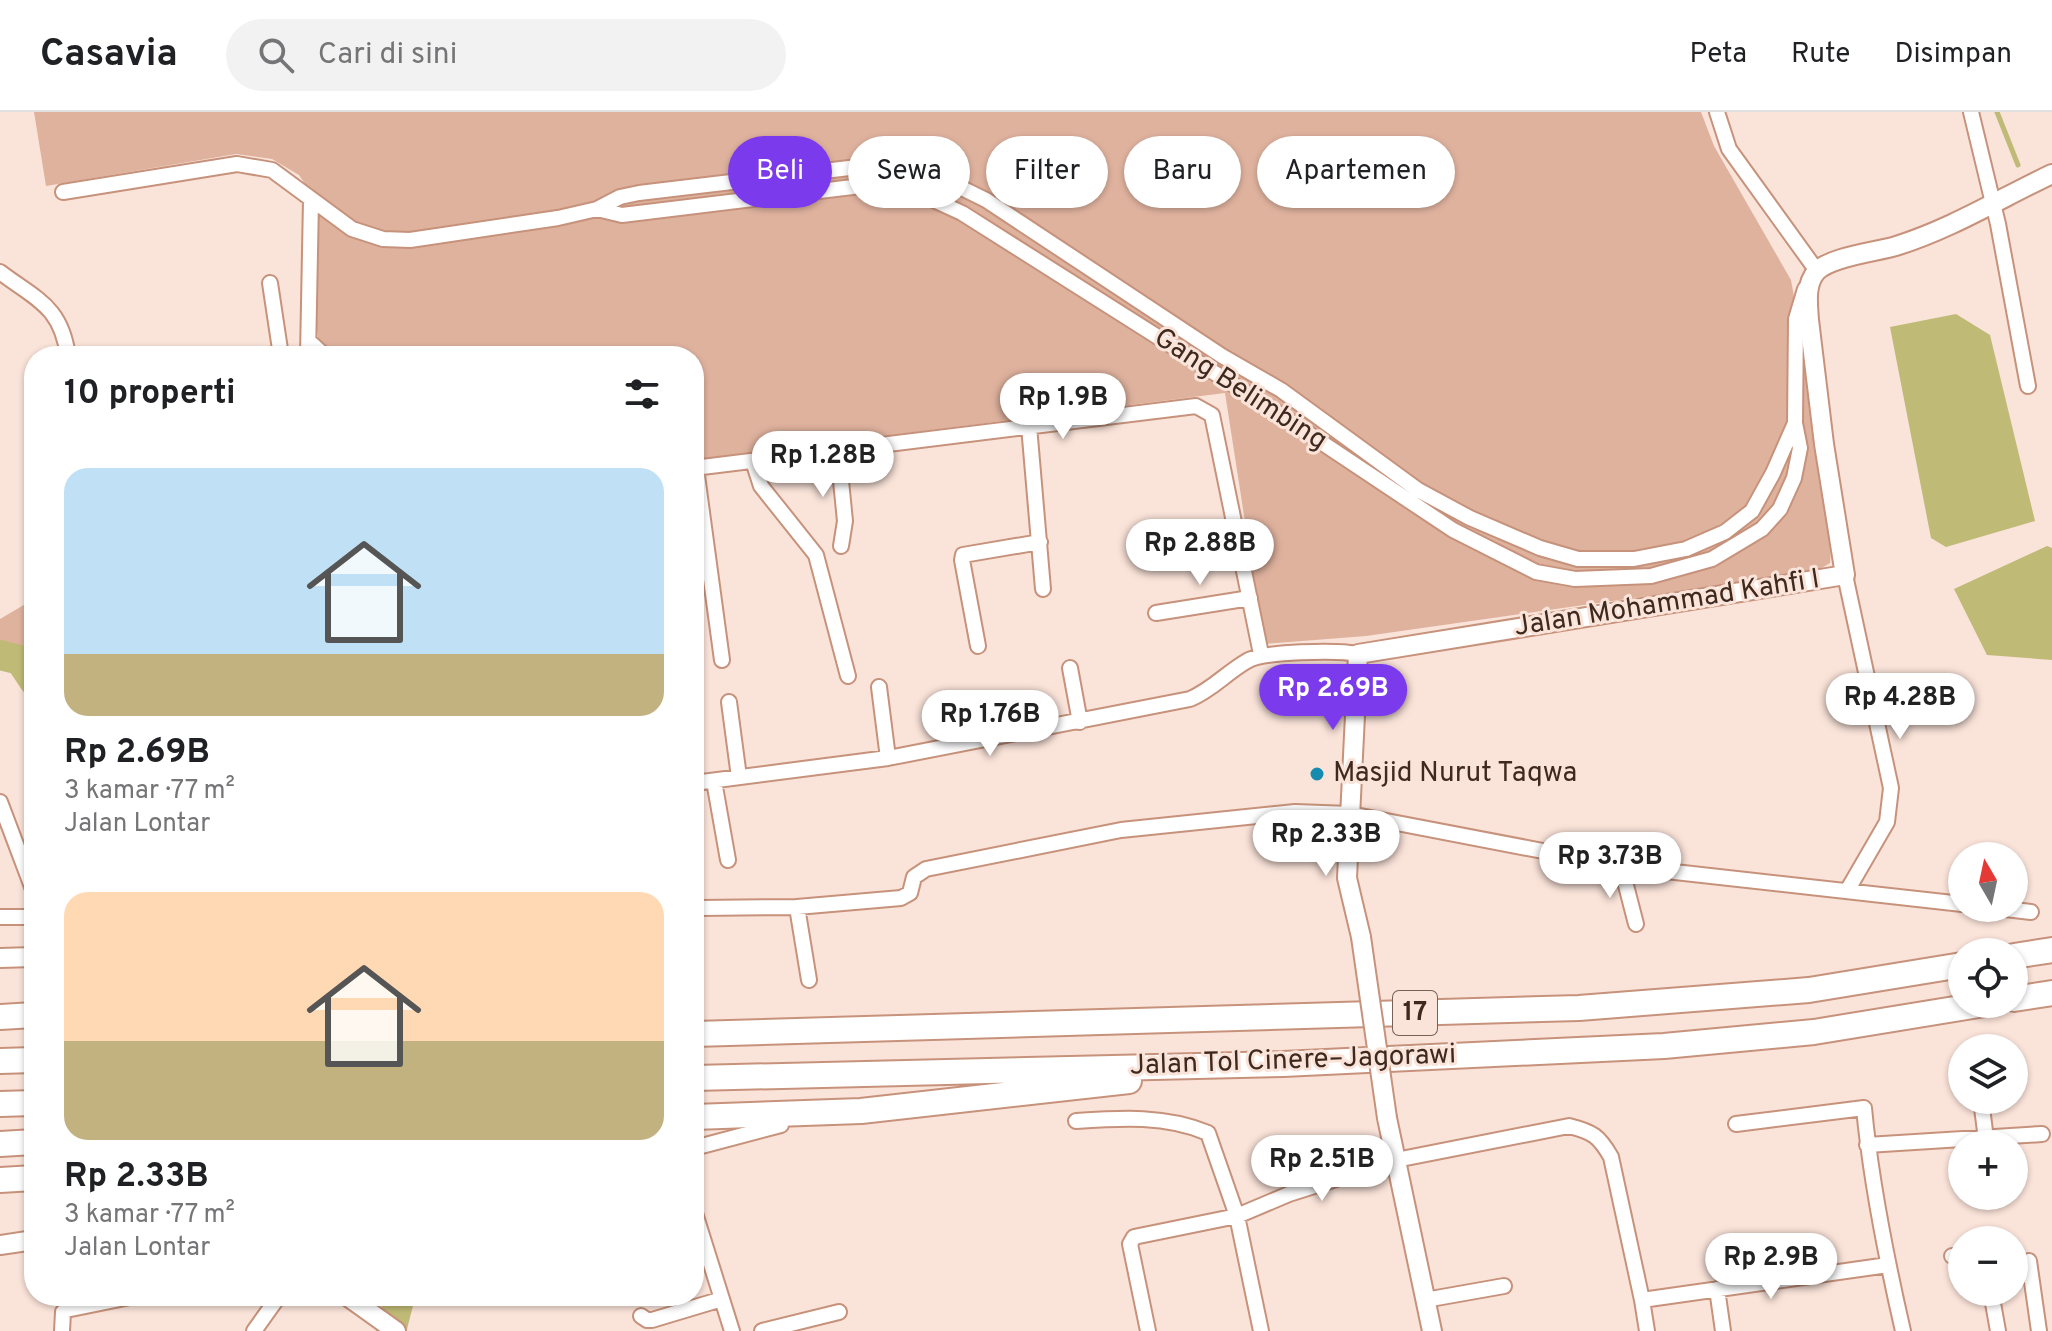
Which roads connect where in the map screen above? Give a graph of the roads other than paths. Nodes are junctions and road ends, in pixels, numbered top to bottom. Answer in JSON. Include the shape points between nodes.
{"nodes":[{"id":1,"x":1717,"y":112,"type":"edge"},
{"id":2,"x":1971,"y":112,"type":"edge"},
{"id":3,"x":848,"y":168,"type":"edge"},
{"id":4,"x":2052,"y":174,"type":"edge"},
{"id":5,"x":848,"y":188,"type":"edge"},
{"id":6,"x":63,"y":192,"type":"dead end"},
{"id":7,"x":970,"y":192,"type":"edge"},
{"id":8,"x":311,"y":200,"type":"junction"},
{"id":9,"x":1993,"y":202,"type":"junction"},
{"id":10,"x":949,"y":208,"type":"edge"},
{"id":11,"x":597,"y":209,"type":"junction"},
{"id":12,"x":0,"y":272,"type":"edge"},
{"id":13,"x":1813,"y":276,"type":"junction"},
{"id":14,"x":270,"y":283,"type":"dead end"},
{"id":15,"x":67,"y":346,"type":"edge"},
{"id":16,"x":279,"y":346,"type":"edge"},
{"id":17,"x":309,"y":346,"type":"edge"},
{"id":18,"x":2028,"y":386,"type":"dead end"},
{"id":19,"x":1795,"y":423,"type":"junction"},
{"id":20,"x":1029,"y":426,"type":"junction"},
{"id":21,"x":838,"y":451,"type":"junction"},
{"id":22,"x":753,"y":461,"type":"junction"},
{"id":23,"x":704,"y":467,"type":"edge"},
{"id":24,"x":1773,"y":473,"type":"junction"},
{"id":25,"x":1794,"y":478,"type":"junction"},
{"id":26,"x":704,"y":532,"type":"edge"},
{"id":27,"x":1040,"y":542,"type":"junction"},
{"id":28,"x":841,"y":546,"type":"dead end"},
{"id":29,"x":1845,"y":575,"type":"junction"},
{"id":30,"x":1043,"y":589,"type":"dead end"},
{"id":31,"x":1250,"y":598,"type":"junction"},
{"id":32,"x":1156,"y":613,"type":"dead end"},
{"id":33,"x":978,"y":646,"type":"dead end"},
{"id":34,"x":1261,"y":654,"type":"junction"},
{"id":35,"x":1358,"y":654,"type":"junction"},
{"id":36,"x":722,"y":660,"type":"dead end"},
{"id":37,"x":1070,"y":668,"type":"dead end"},
{"id":38,"x":848,"y":676,"type":"dead end"},
{"id":39,"x":879,"y":687,"type":"dead end"},
{"id":40,"x":729,"y":702,"type":"dead end"},
{"id":41,"x":1080,"y":722,"type":"junction"},
{"id":42,"x":888,"y":758,"type":"junction"},
{"id":43,"x":739,"y":777,"type":"junction"},
{"id":44,"x":714,"y":781,"type":"junction"},
{"id":45,"x":704,"y":782,"type":"edge"},
{"id":46,"x":0,"y":802,"type":"edge"},
{"id":47,"x":1350,"y":814,"type":"junction"},
{"id":48,"x":728,"y":860,"type":"dead end"},
{"id":49,"x":24,"y":866,"type":"edge"},
{"id":50,"x":1621,"y":866,"type":"junction"},
{"id":51,"x":1847,"y":891,"type":"junction"},
{"id":52,"x":1948,"y":902,"type":"edge"},
{"id":53,"x":797,"y":907,"type":"junction"},
{"id":54,"x":704,"y":908,"type":"edge"},
{"id":55,"x":2028,"y":912,"type":"edge"},
{"id":56,"x":2031,"y":912,"type":"dead end"},
{"id":57,"x":0,"y":917,"type":"edge"},
{"id":58,"x":24,"y":917,"type":"edge"},
{"id":59,"x":1636,"y":924,"type":"dead end"},
{"id":60,"x":2052,"y":950,"type":"edge"},
{"id":61,"x":2028,"y":954,"type":"edge"},
{"id":62,"x":24,"y":957,"type":"edge"},
{"id":63,"x":0,"y":958,"type":"edge"},
{"id":64,"x":1948,"y":967,"type":"edge"},
{"id":65,"x":809,"y":980,"type":"dead end"},
{"id":66,"x":2052,"y":993,"type":"edge"},
{"id":67,"x":2028,"y":997,"type":"edge"},
{"id":68,"x":1948,"y":1010,"type":"edge"},
{"id":69,"x":24,"y":1016,"type":"edge"},
{"id":70,"x":0,"y":1017,"type":"edge"},
{"id":71,"x":704,"y":1021,"type":"edge"},
{"id":72,"x":866,"y":1028,"type":"junction"},
{"id":73,"x":704,"y":1034,"type":"edge"},
{"id":74,"x":24,"y":1060,"type":"edge"},
{"id":75,"x":0,"y":1061,"type":"edge"},
{"id":76,"x":1283,"y":1064,"type":"junction"},
{"id":77,"x":704,"y":1078,"type":"edge"},
{"id":78,"x":24,"y":1103,"type":"edge"},
{"id":79,"x":0,"y":1104,"type":"edge"},
{"id":80,"x":704,"y":1117,"type":"edge"},
{"id":81,"x":1076,"y":1121,"type":"dead end"},
{"id":82,"x":1736,"y":1124,"type":"dead end"},
{"id":83,"x":781,"y":1125,"type":"dead end"},
{"id":84,"x":2042,"y":1134,"type":"dead end"},
{"id":85,"x":2028,"y":1135,"type":"edge"},
{"id":86,"x":1948,"y":1141,"type":"edge"},
{"id":87,"x":24,"y":1143,"type":"edge"},
{"id":88,"x":0,"y":1144,"type":"edge"},
{"id":89,"x":704,"y":1145,"type":"edge"},
{"id":90,"x":1867,"y":1145,"type":"junction"},
{"id":91,"x":1396,"y":1160,"type":"junction"},
{"id":92,"x":24,"y":1179,"type":"edge"},
{"id":93,"x":0,"y":1180,"type":"edge"},
{"id":94,"x":1237,"y":1216,"type":"junction"},
{"id":95,"x":24,"y":1241,"type":"edge"},
{"id":96,"x":704,"y":1242,"type":"edge"},
{"id":97,"x":0,"y":1245,"type":"edge"},
{"id":98,"x":2029,"y":1261,"type":"dead end"},
{"id":99,"x":1888,"y":1265,"type":"junction"},
{"id":100,"x":1504,"y":1286,"type":"dead end"},
{"id":101,"x":1717,"y":1289,"type":"junction"},
{"id":102,"x":722,"y":1299,"type":"junction"},
{"id":103,"x":1425,"y":1300,"type":"junction"},
{"id":104,"x":1642,"y":1300,"type":"junction"},
{"id":105,"x":704,"y":1304,"type":"edge"},
{"id":106,"x":86,"y":1306,"type":"edge"},
{"id":107,"x":272,"y":1306,"type":"edge"},
{"id":108,"x":361,"y":1306,"type":"edge"},
{"id":109,"x":699,"y":1306,"type":"edge"},
{"id":110,"x":1994,"y":1306,"type":"edge"},
{"id":111,"x":839,"y":1312,"type":"dead end"},
{"id":112,"x":641,"y":1316,"type":"dead end"},
{"id":113,"x":390,"y":1327,"type":"edge"},
{"id":114,"x":62,"y":1331,"type":"edge"},
{"id":115,"x":254,"y":1331,"type":"edge"},
{"id":116,"x":732,"y":1331,"type":"edge"},
{"id":117,"x":762,"y":1331,"type":"edge"},
{"id":118,"x":1148,"y":1331,"type":"edge"},
{"id":119,"x":1261,"y":1331,"type":"edge"},
{"id":120,"x":1432,"y":1331,"type":"edge"},
{"id":121,"x":1647,"y":1331,"type":"edge"},
{"id":122,"x":1723,"y":1331,"type":"edge"},
{"id":123,"x":1903,"y":1331,"type":"edge"},
{"id":124,"x":1998,"y":1331,"type":"edge"},
{"id":125,"x":2039,"y":1331,"type":"edge"}],
"edges":[{"from":1,"to":13,"type":"street","via":[[1729,149]]},
{"from":2,"to":9,"type":"street"},
{"from":3,"to":11,"type":"street","name":"Gang Belimbing","via":[[639,193]]},
{"from":4,"to":9,"type":"street"},
{"from":5,"to":11,"type":"street","name":"Gang Belimbing","via":[[622,215]]},
{"from":6,"to":8,"type":"street","name":"Gang Belimbing","via":[[237,164],[272,170]]},
{"from":7,"to":24,"type":"street","name":"Gang Belimbing","via":[[1281,390],[1418,490],[1540,548],[1578,559],[1634,559],[1686,549],[1725,532],[1752,511]]},
{"from":8,"to":11,"type":"street","name":"Gang Belimbing","via":[[352,229],[383,239],[410,240]]},
{"from":8,"to":17,"type":"street"},
{"from":9,"to":13,"type":"street","via":[[1946,227],[1828,264]]},
{"from":9,"to":18,"type":"street"},
{"from":10,"to":25,"type":"street","name":"Gang Belimbing","via":[[1270,408],[1453,530],[1536,572],[1575,579],[1651,576],[1712,559],[1762,529],[1780,509]]},
{"from":12,"to":15,"type":"street","via":[[56,315]]},
{"from":13,"to":19,"type":"street","name":"Gang Belimbing","via":[[1796,319]]},
{"from":13,"to":29,"type":"street","name":"Jalan Mohammad Kahfi I","via":[[1807,300],[1812,351]]},
{"from":14,"to":16,"type":"street"},
{"from":19,"to":24,"type":"street","name":"Gang Belimbing"},
{"from":19,"to":25,"type":"street","name":"Gang Belimbing","via":[[1800,448]]},
{"from":20,"to":21,"type":"street"},
{"from":20,"to":27,"type":"street"},
{"from":20,"to":31,"type":"street","via":[[1196,406],[1212,415]]},
{"from":21,"to":22,"type":"street"},
{"from":21,"to":28,"type":"street","via":[[845,521]]},
{"from":22,"to":23,"type":"street"},
{"from":22,"to":38,"type":"street","via":[[761,486],[816,555]]},
{"from":24,"to":25,"type":"street"},
{"from":26,"to":36,"type":"street"},
{"from":27,"to":30,"type":"street"},
{"from":27,"to":33,"type":"street","via":[[963,555]]},
{"from":29,"to":35,"type":"street","name":"Jalan Mohammad Kahfi I"},
{"from":29,"to":51,"type":"street","via":[[1891,788],[1887,822]]},
{"from":31,"to":32,"type":"street"},
{"from":31,"to":34,"type":"street"},
{"from":34,"to":35,"type":"street"},
{"from":34,"to":41,"type":"street","via":[[1206,693]]},
{"from":35,"to":47,"type":"street"},
{"from":37,"to":41,"type":"street"},
{"from":39,"to":42,"type":"street"},
{"from":40,"to":43,"type":"street"},
{"from":41,"to":42,"type":"street"},
{"from":42,"to":43,"type":"street"},
{"from":43,"to":44,"type":"street"},
{"from":44,"to":45,"type":"street"},
{"from":44,"to":48,"type":"street"},
{"from":46,"to":49,"type":"street"},
{"from":47,"to":50,"type":"street"},
{"from":47,"to":53,"type":"street","via":[[1295,812],[1121,830],[926,869],[901,898]]},
{"from":47,"to":91,"type":"street","bridge":true,"via":[[1347,878]]},
{"from":50,"to":51,"type":"street"},
{"from":50,"to":59,"type":"street"},
{"from":51,"to":52,"type":"street"},
{"from":53,"to":54,"type":"street"},
{"from":53,"to":65,"type":"street"},
{"from":55,"to":56,"type":"street"},
{"from":57,"to":58,"type":"street"},
{"from":60,"to":61,"type":"highway"},
{"from":62,"to":63,"type":"street"},
{"from":64,"to":72,"type":"highway","name":"Jalan Tol Cinere–Jagorawi","number":"17","via":[[1809,990],[1579,1008]]},
{"from":66,"to":67,"type":"highway"},
{"from":68,"to":76,"type":"highway","name":"Jalan Tol Cinere–Jagorawi","number":"17","via":[[1814,1032],[1664,1046]]},
{"from":69,"to":70,"type":"highway"},
{"from":71,"to":72,"type":"highway"},
{"from":72,"to":73,"type":"highway","name":"Jalan Tol Cinere–Jagorawi","number":"17"},
{"from":74,"to":75,"type":"highway"},
{"from":76,"to":77,"type":"highway","name":"Jalan Tol Cinere–Jagorawi","number":"17"},
{"from":76,"to":80,"type":"highway","via":[[861,1111]]},
{"from":78,"to":79,"type":"highway"},
{"from":81,"to":94,"type":"street","via":[[1158,1119],[1208,1133]]},
{"from":82,"to":90,"type":"street","via":[[1864,1108]]},
{"from":83,"to":89,"type":"street"},
{"from":84,"to":85,"type":"street"},
{"from":86,"to":90,"type":"street"},
{"from":87,"to":88,"type":"highway"},
{"from":90,"to":99,"type":"street"},
{"from":91,"to":94,"type":"street"},
{"from":91,"to":103,"type":"street"},
{"from":91,"to":104,"type":"street","via":[[1569,1126],[1590,1131],[1611,1157]]},
{"from":92,"to":93,"type":"highway"},
{"from":94,"to":118,"type":"street","via":[[1131,1240]]},
{"from":94,"to":119,"type":"street"},
{"from":95,"to":97,"type":"street"},
{"from":96,"to":102,"type":"street"},
{"from":98,"to":125,"type":"street"},
{"from":99,"to":101,"type":"street"},
{"from":99,"to":123,"type":"street"},
{"from":100,"to":103,"type":"street"},
{"from":101,"to":104,"type":"street"},
{"from":101,"to":122,"type":"street"},
{"from":102,"to":105,"type":"street"},
{"from":102,"to":116,"type":"street"},
{"from":103,"to":120,"type":"street"},
{"from":104,"to":121,"type":"street"},
{"from":106,"to":114,"type":"street","via":[[63,1312]]},
{"from":107,"to":115,"type":"street"},
{"from":108,"to":113,"type":"street"},
{"from":109,"to":112,"type":"street","via":[[652,1320]]},
{"from":110,"to":124,"type":"street"},
{"from":111,"to":117,"type":"street"}]}
